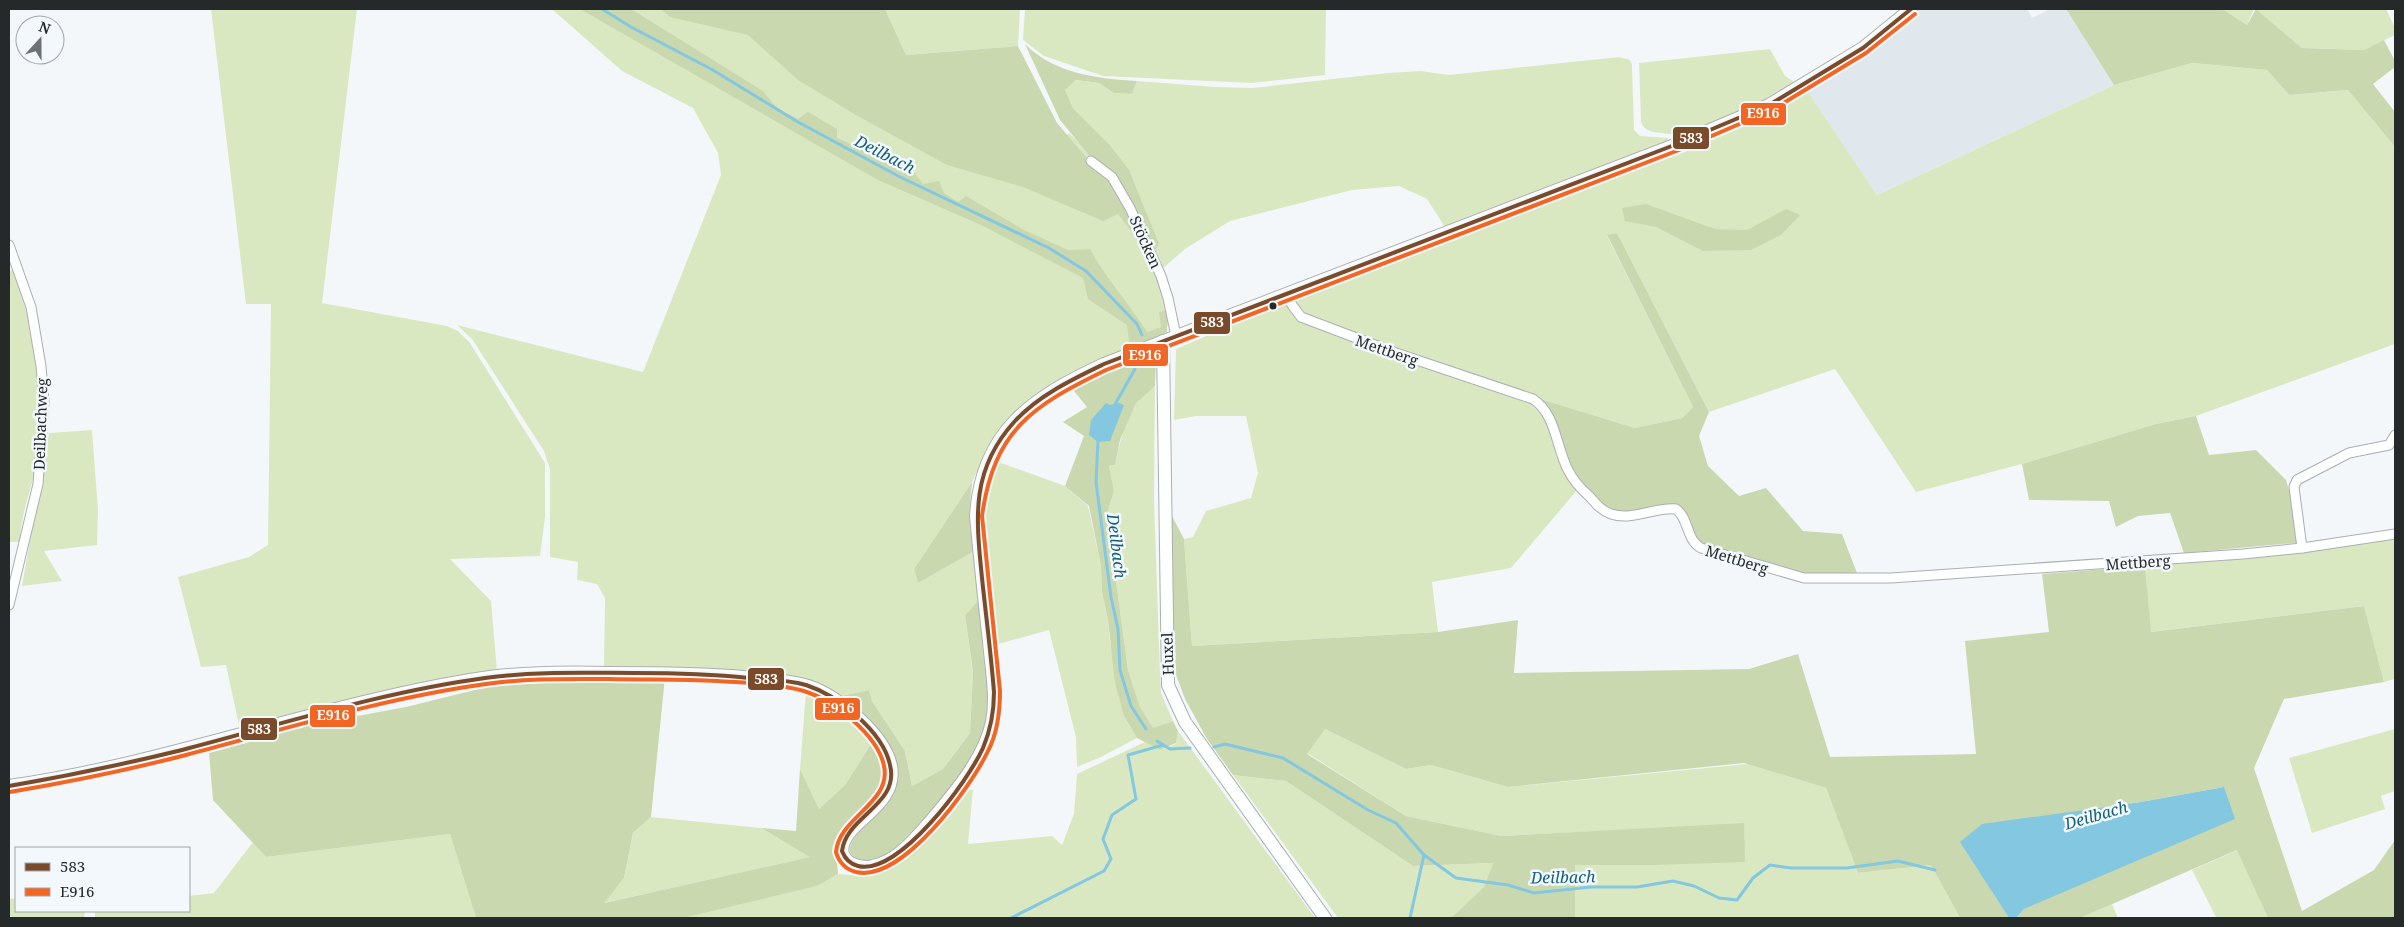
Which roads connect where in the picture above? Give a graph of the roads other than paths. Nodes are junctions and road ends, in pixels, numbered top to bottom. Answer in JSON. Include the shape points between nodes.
{"nodes":[{"id":1,"x":1911,"y":9,"type":"edge"},
{"id":2,"x":1091,"y":161,"type":"dead end"},
{"id":3,"x":9,"y":245,"type":"edge"},
{"id":4,"x":1286,"y":293,"type":"junction"},
{"id":5,"x":1176,"y":336,"type":"junction"},
{"id":6,"x":1163,"y":340,"type":"junction"},
{"id":7,"x":2395,"y":435,"type":"edge"},
{"id":8,"x":2395,"y":534,"type":"edge"},
{"id":9,"x":2302,"y":548,"type":"junction"},
{"id":10,"x":9,"y":605,"type":"edge"},
{"id":11,"x":9,"y":786,"type":"edge"},
{"id":12,"x":1325,"y":918,"type":"edge"}],
"edges":[{"from":1,"to":4,"type":"main road","via":[[1863,48],[1769,105],[1658,151]]},
{"from":2,"to":5,"type":"street","name":"Stöcken","via":[[1112,177],[1130,208],[1161,276]]},
{"from":3,"to":10,"type":"street","name":"Deilbachweg","via":[[31,307],[44,402],[38,484]]},
{"from":4,"to":5,"type":"main road"},
{"from":4,"to":9,"type":"street","name":"Mettberg","via":[[1301,317],[1537,402],[1549,417],[1568,471],[1602,509],[1625,516],[1676,509],[1681,512],[1694,544],[1701,548],[1796,577],[1891,578]]},
{"from":5,"to":6,"type":"main road"},
{"from":6,"to":11,"type":"main road","via":[[1104,364],[1047,394],[1020,416],[998,441],[983,470],[977,492],[976,516],[993,686],[992,722],[978,758],[958,788],[907,846],[884,863],[857,867],[843,855],[843,846],[849,835],[877,806],[891,780],[891,768],[879,741],[851,712],[813,688],[795,682],[740,677],[572,672],[474,679],[353,705],[100,770]]},
{"from":6,"to":12,"type":"main road","name":"Huxel","via":[[1168,685],[1184,722]]},
{"from":7,"to":9,"type":"street","via":[[2389,445],[2348,453],[2297,480],[2294,487]]},
{"from":8,"to":9,"type":"street","name":"Mettberg"}]}
